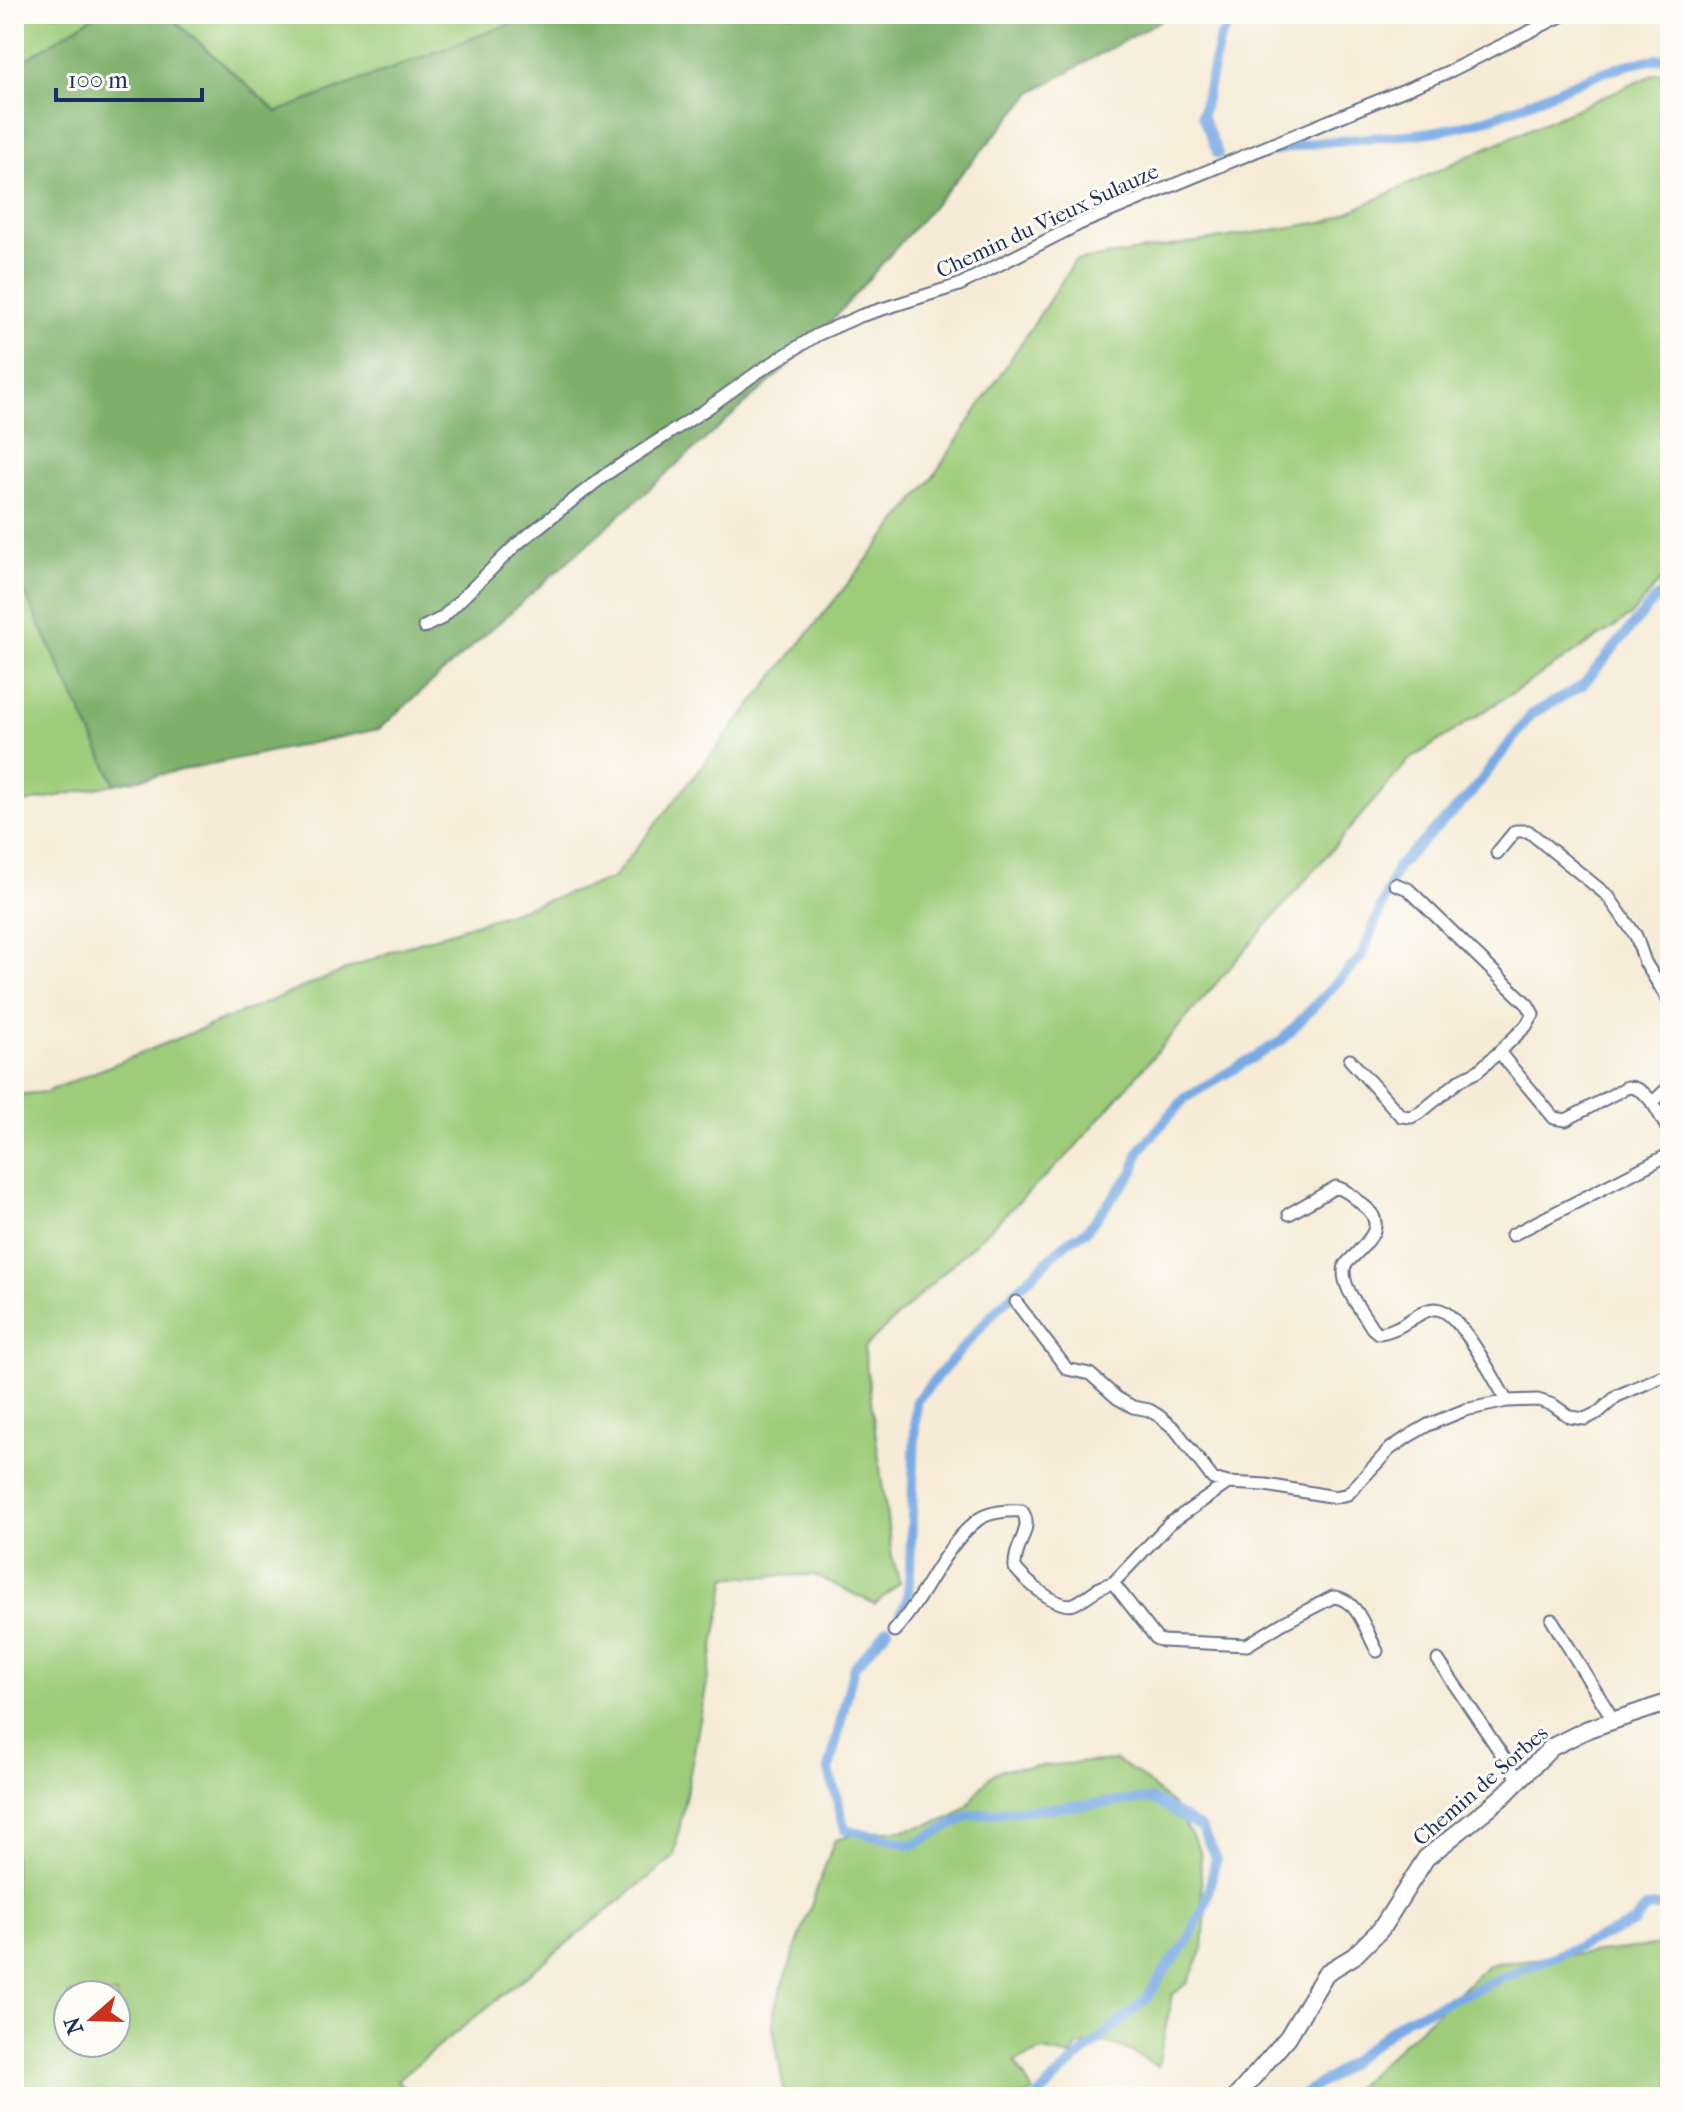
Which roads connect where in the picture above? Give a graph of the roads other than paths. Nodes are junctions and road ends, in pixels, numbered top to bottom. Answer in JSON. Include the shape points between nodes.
{"nodes":[{"id":1,"x":1565,"y":14,"type":"edge"},
{"id":2,"x":424,"y":627,"type":"dead end"},
{"id":3,"x":1497,"y":853,"type":"dead end"},
{"id":4,"x":1395,"y":884,"type":"dead end"},
{"id":5,"x":1670,"y":1003,"type":"edge"},
{"id":6,"x":1499,"y":1052,"type":"junction"},
{"id":7,"x":1350,"y":1060,"type":"dead end"},
{"id":8,"x":1670,"y":1086,"type":"edge"},
{"id":9,"x":1652,"y":1103,"type":"junction"},
{"id":10,"x":1670,"y":1133,"type":"edge"},
{"id":11,"x":1670,"y":1154,"type":"edge"},
{"id":12,"x":1289,"y":1214,"type":"dead end"},
{"id":13,"x":1512,"y":1235,"type":"dead end"},
{"id":14,"x":1016,"y":1302,"type":"dead end"},
{"id":15,"x":1670,"y":1373,"type":"edge"},
{"id":16,"x":1507,"y":1401,"type":"junction"},
{"id":17,"x":1228,"y":1483,"type":"junction"},
{"id":18,"x":1113,"y":1583,"type":"junction"},
{"id":19,"x":1552,"y":1620,"type":"dead end"},
{"id":20,"x":894,"y":1631,"type":"dead end"},
{"id":21,"x":1377,"y":1651,"type":"dead end"},
{"id":22,"x":1438,"y":1660,"type":"dead end"},
{"id":23,"x":1670,"y":1702,"type":"edge"},
{"id":24,"x":1614,"y":1721,"type":"junction"},
{"id":25,"x":1519,"y":1780,"type":"junction"},
{"id":26,"x":1236,"y":2097,"type":"edge"}],
"edges":[{"from":1,"to":2,"type":"street","name":"Chemin du Vieux Sulauze","via":[[1448,72],[1079,224],[959,285],[817,335],[605,475],[517,544],[442,618]]},
{"from":3,"to":5,"type":"street","via":[[1515,831],[1528,831],[1598,887],[1636,936]]},
{"from":4,"to":6,"type":"street","via":[[1408,889],[1528,1005],[1533,1014],[1526,1026]]},
{"from":6,"to":7,"type":"street","via":[[1411,1117],[1401,1116]]},
{"from":6,"to":9,"type":"street","via":[[1560,1121],[1627,1087],[1643,1090]]},
{"from":8,"to":9,"type":"street"},
{"from":9,"to":10,"type":"street"},
{"from":11,"to":13,"type":"street"},
{"from":12,"to":16,"type":"street","via":[[1336,1187],[1373,1212],[1375,1231],[1343,1272],[1372,1328],[1378,1333],[1393,1331],[1428,1311],[1445,1312],[1458,1322]]},
{"from":14,"to":17,"type":"street","via":[[1067,1369],[1090,1374],[1117,1398],[1159,1416],[1213,1479]]},
{"from":15,"to":16,"type":"street","via":[[1617,1396],[1585,1419],[1538,1400]]},
{"from":16,"to":17,"type":"street","via":[[1428,1425],[1390,1449],[1348,1494],[1335,1497]]},
{"from":17,"to":18,"type":"street","via":[[1169,1524]]},
{"from":18,"to":20,"type":"street","via":[[1071,1605],[1039,1590],[1015,1568],[1014,1556],[1027,1528],[1022,1511],[1011,1510],[981,1517],[939,1564],[913,1611]]},
{"from":18,"to":21,"type":"street","via":[[1163,1641],[1247,1645],[1333,1597],[1342,1597],[1351,1603]]},
{"from":19,"to":24,"type":"street"},
{"from":22,"to":25,"type":"street"},
{"from":23,"to":24,"type":"street","name":"Chemin de Sorbes"},
{"from":24,"to":25,"type":"street","name":"Chemin de Sorbes","via":[[1552,1747]]},
{"from":25,"to":26,"type":"street","name":"Chemin de Sorbes","via":[[1426,1858],[1381,1929],[1354,1956],[1326,1973],[1288,2037]]}]}
